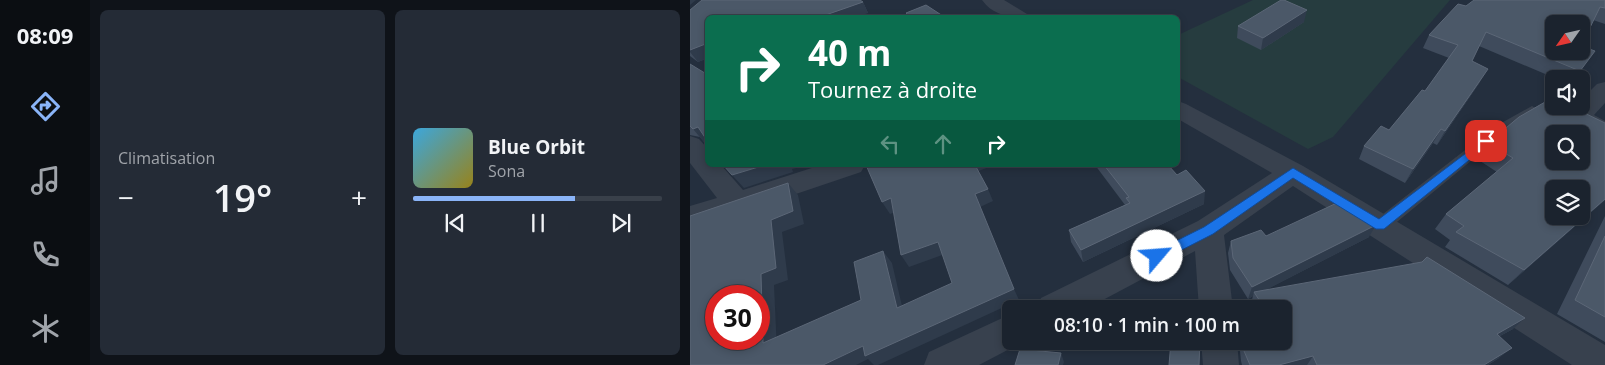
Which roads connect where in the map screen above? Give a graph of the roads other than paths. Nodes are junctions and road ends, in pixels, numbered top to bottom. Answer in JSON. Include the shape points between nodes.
{"nodes":[{"id":1,"x":991,"y":0,"type":"edge"},
{"id":2,"x":1015,"y":15,"type":"edge"},
{"id":3,"x":1605,"y":89,"type":"edge"},
{"id":4,"x":1545,"y":109,"type":"edge"},
{"id":5,"x":1180,"y":110,"type":"edge"},
{"id":6,"x":1605,"y":131,"type":"edge"},
{"id":7,"x":690,"y":145,"type":"edge"},
{"id":8,"x":705,"y":164,"type":"edge"},
{"id":9,"x":708,"y":167,"type":"edge"},
{"id":10,"x":846,"y":167,"type":"edge"},
{"id":11,"x":1293,"y":172,"type":"junction"},
{"id":12,"x":737,"y":203,"type":"junction"},
{"id":13,"x":690,"y":218,"type":"edge"},
{"id":14,"x":1380,"y":226,"type":"junction"},
{"id":15,"x":1209,"y":230,"type":"junction"},
{"id":16,"x":1071,"y":300,"type":"edge"},
{"id":17,"x":1215,"y":300,"type":"edge"},
{"id":18,"x":1002,"y":335,"type":"edge"},
{"id":19,"x":1220,"y":350,"type":"edge"},
{"id":20,"x":1605,"y":364,"type":"edge"},
{"id":21,"x":942,"y":365,"type":"edge"},
{"id":22,"x":1221,"y":365,"type":"edge"}],
"edges":[{"from":1,"to":2,"type":"street"},
{"from":3,"to":6,"type":"street","via":[[1570,115]]},
{"from":4,"to":14,"type":"lane","via":[[1538,107],[1500,129]]},
{"from":5,"to":11,"type":"street"},
{"from":7,"to":8,"type":"street"},
{"from":9,"to":12,"type":"street"},
{"from":10,"to":12,"type":"street"},
{"from":11,"to":14,"type":"street"},
{"from":11,"to":15,"type":"street"},
{"from":12,"to":13,"type":"street"},
{"from":14,"to":20,"type":"street"},
{"from":15,"to":16,"type":"street"},
{"from":15,"to":17,"type":"street"},
{"from":18,"to":21,"type":"street"},
{"from":19,"to":22,"type":"street"}]}
